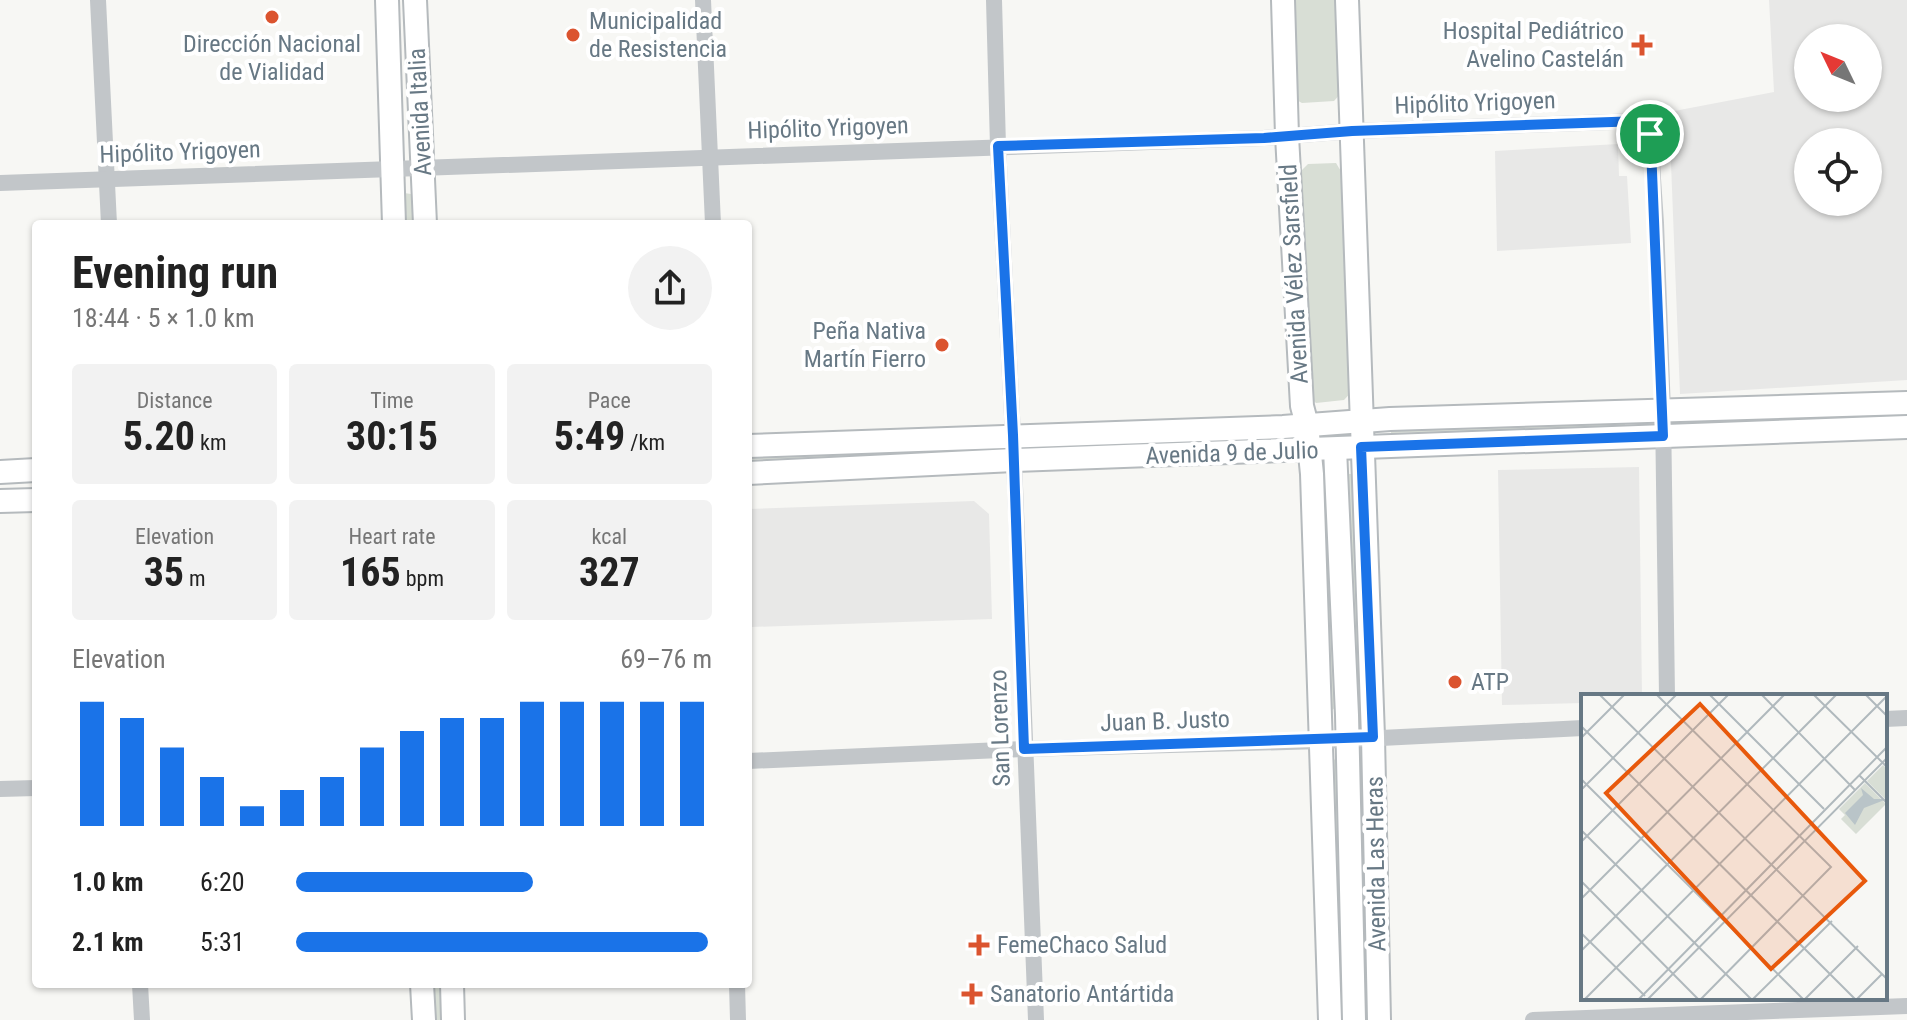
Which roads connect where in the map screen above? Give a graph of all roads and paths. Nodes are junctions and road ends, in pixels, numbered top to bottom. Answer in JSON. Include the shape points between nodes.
{"nodes":[{"id":1,"x":98,"y":0,"type":"edge"},
{"id":2,"x":387,"y":0,"type":"edge"},
{"id":3,"x":415,"y":0,"type":"edge"},
{"id":4,"x":703,"y":0,"type":"edge"},
{"id":5,"x":994,"y":0,"type":"edge"},
{"id":6,"x":1283,"y":0,"type":"edge"},
{"id":7,"x":1347,"y":0,"type":"edge"},
{"id":8,"x":1352,"y":131,"type":"junction"},
{"id":9,"x":1287,"y":136,"type":"junction"},
{"id":10,"x":998,"y":146,"type":"junction"},
{"id":11,"x":709,"y":156,"type":"junction"},
{"id":12,"x":421,"y":168,"type":"junction"},
{"id":13,"x":393,"y":169,"type":"junction"},
{"id":14,"x":107,"y":178,"type":"junction"},
{"id":15,"x":0,"y":183,"type":"edge"},
{"id":16,"x":109,"y":220,"type":"edge"},
{"id":17,"x":394,"y":220,"type":"edge"},
{"id":18,"x":425,"y":220,"type":"edge"},
{"id":19,"x":713,"y":220,"type":"edge"},
{"id":20,"x":1907,"y":403,"type":"edge"},
{"id":21,"x":1663,"y":412,"type":"junction"},
{"id":22,"x":1361,"y":420,"type":"junction"},
{"id":23,"x":1307,"y":425,"type":"junction"},
{"id":24,"x":1907,"y":427,"type":"edge"},
{"id":25,"x":1013,"y":435,"type":"junction"},
{"id":26,"x":1663,"y":436,"type":"junction"},
{"id":27,"x":752,"y":446,"type":"edge"},
{"id":28,"x":1361,"y":447,"type":"junction"},
{"id":29,"x":1335,"y":449,"type":"junction"},
{"id":30,"x":1310,"y":450,"type":"junction"},
{"id":31,"x":1014,"y":460,"type":"junction"},
{"id":32,"x":32,"y":470,"type":"edge"},
{"id":33,"x":0,"y":472,"type":"edge"},
{"id":34,"x":752,"y":473,"type":"edge"},
{"id":35,"x":32,"y":500,"type":"edge"},
{"id":36,"x":0,"y":501,"type":"edge"},
{"id":37,"x":1667,"y":694,"type":"edge"},
{"id":38,"x":1907,"y":718,"type":"edge"},
{"id":39,"x":1887,"y":719,"type":"edge"},
{"id":40,"x":1581,"y":728,"type":"edge"},
{"id":41,"x":1373,"y":737,"type":"junction"},
{"id":42,"x":1347,"y":738,"type":"junction"},
{"id":43,"x":1321,"y":741,"type":"junction"},
{"id":44,"x":1024,"y":749,"type":"junction"},
{"id":45,"x":752,"y":761,"type":"edge"},
{"id":46,"x":32,"y":788,"type":"edge"},
{"id":47,"x":0,"y":789,"type":"edge"},
{"id":48,"x":140,"y":988,"type":"edge"},
{"id":49,"x":422,"y":988,"type":"edge"},
{"id":50,"x":452,"y":988,"type":"edge"},
{"id":51,"x":737,"y":988,"type":"edge"},
{"id":52,"x":1907,"y":1006,"type":"edge"},
{"id":53,"x":1683,"y":1011,"type":"edge"},
{"id":54,"x":142,"y":1020,"type":"edge"},
{"id":55,"x":424,"y":1020,"type":"edge"},
{"id":56,"x":453,"y":1020,"type":"edge"},
{"id":57,"x":738,"y":1020,"type":"edge"},
{"id":58,"x":1036,"y":1020,"type":"edge"},
{"id":59,"x":1330,"y":1020,"type":"edge"},
{"id":60,"x":1354,"y":1020,"type":"edge"},
{"id":61,"x":1379,"y":1020,"type":"edge"},
{"id":62,"x":1533,"y":1020,"type":"edge"}],
"edges":[{"from":1,"to":14,"type":"street"},
{"from":2,"to":13,"type":"main road","name":"Avenida Italia"},
{"from":3,"to":12,"type":"main road","name":"Avenida Italia"},
{"from":4,"to":11,"type":"street"},
{"from":5,"to":10,"type":"street","name":"San Lorenzo"},
{"from":6,"to":9,"type":"main road","name":"Avenida Vélez Sarsfield"},
{"from":7,"to":8,"type":"main road"},
{"from":8,"to":9,"type":"street","name":"Hipólito Yrigoyen"},
{"from":8,"to":21,"type":"street","name":"Hipólito Yrigoyen","via":[[1641,121],[1650,134]]},
{"from":8,"to":22,"type":"main road"},
{"from":9,"to":10,"type":"street","name":"Hipólito Yrigoyen"},
{"from":9,"to":23,"type":"main road","name":"Avenida Vélez Sarsfield"},
{"from":10,"to":11,"type":"street","name":"Hipólito Yrigoyen"},
{"from":10,"to":25,"type":"street","name":"San Lorenzo"},
{"from":11,"to":12,"type":"street","name":"Hipólito Yrigoyen"},
{"from":11,"to":19,"type":"street"},
{"from":12,"to":13,"type":"street","name":"Hipólito Yrigoyen"},
{"from":12,"to":18,"type":"main road","name":"Avenida Italia"},
{"from":13,"to":14,"type":"street","name":"Hipólito Yrigoyen"},
{"from":13,"to":17,"type":"main road","name":"Avenida Italia"},
{"from":14,"to":15,"type":"street","name":"Hipólito Yrigoyen"},
{"from":14,"to":16,"type":"street"},
{"from":20,"to":21,"type":"main road","name":"Avenida 9 de Julio"},
{"from":21,"to":22,"type":"main road","name":"Avenida 9 de Julio"},
{"from":21,"to":26,"type":"street"},
{"from":22,"to":23,"type":"main road","name":"Avenida 9 de Julio"},
{"from":22,"to":28,"type":"main road","name":"Avenida Las Heras"},
{"from":23,"to":25,"type":"main road","name":"Avenida 9 de Julio"},
{"from":23,"to":30,"type":"main road","name":"Avenida Vélez Sarsfield"},
{"from":24,"to":26,"type":"main road","name":"Avenida 9 de Julio"},
{"from":25,"to":27,"type":"main road","name":"Avenida 9 de Julio"},
{"from":25,"to":31,"type":"street","name":"San Lorenzo"},
{"from":26,"to":28,"type":"main road","name":"Avenida 9 de Julio"},
{"from":26,"to":37,"type":"street"},
{"from":28,"to":29,"type":"main road","name":"Avenida 9 de Julio"},
{"from":28,"to":41,"type":"main road","name":"Avenida Las Heras"},
{"from":29,"to":30,"type":"main road","name":"Avenida 9 de Julio"},
{"from":29,"to":42,"type":"main road","name":"Avenida Las Heras"},
{"from":30,"to":31,"type":"main road","name":"Avenida 9 de Julio"},
{"from":30,"to":43,"type":"main road","name":"Avenida Las Heras"},
{"from":31,"to":34,"type":"main road","name":"Avenida 9 de Julio"},
{"from":31,"to":44,"type":"street","name":"San Lorenzo"},
{"from":32,"to":33,"type":"main road"},
{"from":35,"to":36,"type":"main road"},
{"from":38,"to":39,"type":"street"},
{"from":40,"to":41,"type":"street","name":"Juan B. Justo"},
{"from":41,"to":42,"type":"street","name":"Juan B. Justo"},
{"from":41,"to":61,"type":"main road","name":"Avenida Las Heras"},
{"from":42,"to":43,"type":"street","name":"Juan B. Justo"},
{"from":42,"to":60,"type":"main road","name":"Avenida Las Heras"},
{"from":43,"to":44,"type":"street","name":"Juan B. Justo"},
{"from":43,"to":59,"type":"main road","name":"Avenida Las Heras"},
{"from":44,"to":45,"type":"street","name":"Juan B. Justo"},
{"from":44,"to":58,"type":"street","name":"San Lorenzo"},
{"from":46,"to":47,"type":"street"},
{"from":48,"to":54,"type":"street"},
{"from":49,"to":55,"type":"main road"},
{"from":50,"to":56,"type":"main road"},
{"from":51,"to":57,"type":"street"},
{"from":52,"to":53,"type":"street"},
{"from":53,"to":62,"type":"street"}]}
